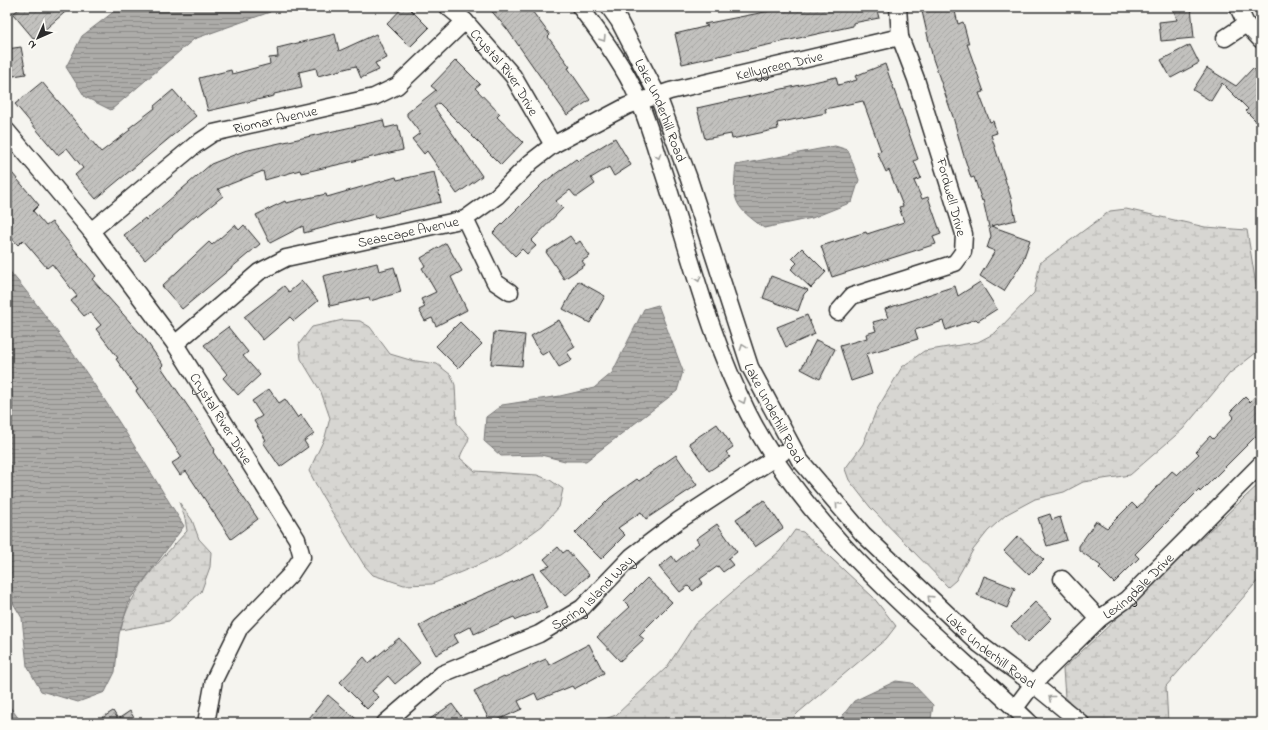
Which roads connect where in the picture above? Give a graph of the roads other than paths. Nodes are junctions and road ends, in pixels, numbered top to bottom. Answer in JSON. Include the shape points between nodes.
{"nodes":[{"id":1,"x":448,"y":7,"type":"edge"},
{"id":2,"x":580,"y":7,"type":"edge"},
{"id":3,"x":609,"y":7,"type":"edge"},
{"id":4,"x":898,"y":7,"type":"edge"},
{"id":5,"x":1238,"y":7,"type":"edge"},
{"id":6,"x":465,"y":21,"type":"junction"},
{"id":7,"x":1246,"y":24,"type":"junction"},
{"id":8,"x":900,"y":37,"type":"junction"},
{"id":9,"x":1225,"y":38,"type":"dead end"},
{"id":10,"x":1261,"y":40,"type":"edge"},
{"id":11,"x":658,"y":96,"type":"junction"},
{"id":12,"x":639,"y":102,"type":"junction"},
{"id":13,"x":7,"y":131,"type":"edge"},
{"id":14,"x":553,"y":145,"type":"junction"},
{"id":15,"x":465,"y":219,"type":"junction"},
{"id":16,"x":91,"y":231,"type":"junction"},
{"id":17,"x":510,"y":292,"type":"dead end"},
{"id":18,"x":838,"y":312,"type":"dead end"},
{"id":19,"x":175,"y":344,"type":"junction"},
{"id":20,"x":792,"y":447,"type":"junction"},
{"id":21,"x":774,"y":458,"type":"junction"},
{"id":22,"x":1261,"y":464,"type":"edge"},
{"id":23,"x":1062,"y":579,"type":"dead end"},
{"id":24,"x":1099,"y":619,"type":"junction"},
{"id":25,"x":1033,"y":684,"type":"junction"},
{"id":26,"x":1015,"y":708,"type":"junction"},
{"id":27,"x":206,"y":723,"type":"edge"},
{"id":28,"x":384,"y":723,"type":"edge"},
{"id":29,"x":1030,"y":723,"type":"edge"},
{"id":30,"x":1081,"y":723,"type":"edge"}],
"edges":[{"from":1,"to":6,"type":"street","name":"Crystal River Drive"},
{"from":2,"to":12,"type":"street","name":"Lake Underhill Road","one_way":true,"via":[[600,34]]},
{"from":3,"to":11,"type":"street","name":"Lake Underhill Road","via":[[619,21]]},
{"from":4,"to":8,"type":"street","name":"Fordwell Drive"},
{"from":5,"to":7,"type":"street"},
{"from":6,"to":14,"type":"street","name":"Crystal River Drive","via":[[513,76]]},
{"from":6,"to":16,"type":"street","name":"Riomar Avenue","via":[[397,86],[380,94],[213,133]]},
{"from":7,"to":9,"type":"street"},
{"from":7,"to":10,"type":"street"},
{"from":8,"to":11,"type":"street","name":"Kellygreen Drive","via":[[670,91]]},
{"from":8,"to":18,"type":"street","name":"Fordwell Drive","via":[[957,206],[964,234],[963,252],[954,263],[852,296]]},
{"from":11,"to":12,"type":"street","name":"Seascape Avenue"},
{"from":20,"to":11,"type":"street","name":"Lake Underhill Road","one_way":true,"via":[[750,367],[688,176]]},
{"from":12,"to":14,"type":"street","name":"Seascape Avenue"},
{"from":12,"to":21,"type":"street","name":"Lake Underhill Road","one_way":true,"via":[[719,347],[748,414]]},
{"from":13,"to":16,"type":"street","name":"Crystal River Drive"},
{"from":14,"to":15,"type":"street","name":"Seascape Avenue","via":[[531,162],[497,196]]},
{"from":15,"to":17,"type":"street","via":[[495,282]]},
{"from":15,"to":19,"type":"street","name":"Seascape Avenue","via":[[286,258],[260,272]]},
{"from":16,"to":19,"type":"street","name":"Crystal River Drive"},
{"from":19,"to":27,"type":"street","name":"Crystal River Drive","via":[[297,539],[302,557],[290,574],[240,628],[214,680]]},
{"from":20,"to":21,"type":"street","name":"Spring Island Way"},
{"from":25,"to":20,"type":"street","name":"Lake Underhill Road","one_way":true,"via":[[979,644],[863,534],[799,459]]},
{"from":21,"to":26,"type":"street","name":"Lake Underhill Road","via":[[802,498],[842,543],[943,643]]},
{"from":21,"to":28,"type":"street","name":"Spring Island Way","via":[[678,521],[632,556],[582,608],[539,634],[442,674]]},
{"from":22,"to":24,"type":"street","name":"Lexingdale Drive","via":[[1127,599]]},
{"from":23,"to":24,"type":"street"},
{"from":24,"to":25,"type":"street","name":"Lexingdale Drive"},
{"from":25,"to":26,"type":"street","name":"Lexingdale Drive"},
{"from":30,"to":25,"type":"street","name":"Lake Underhill Road","one_way":true},
{"from":26,"to":29,"type":"street","name":"Lake Underhill Road"}]}
